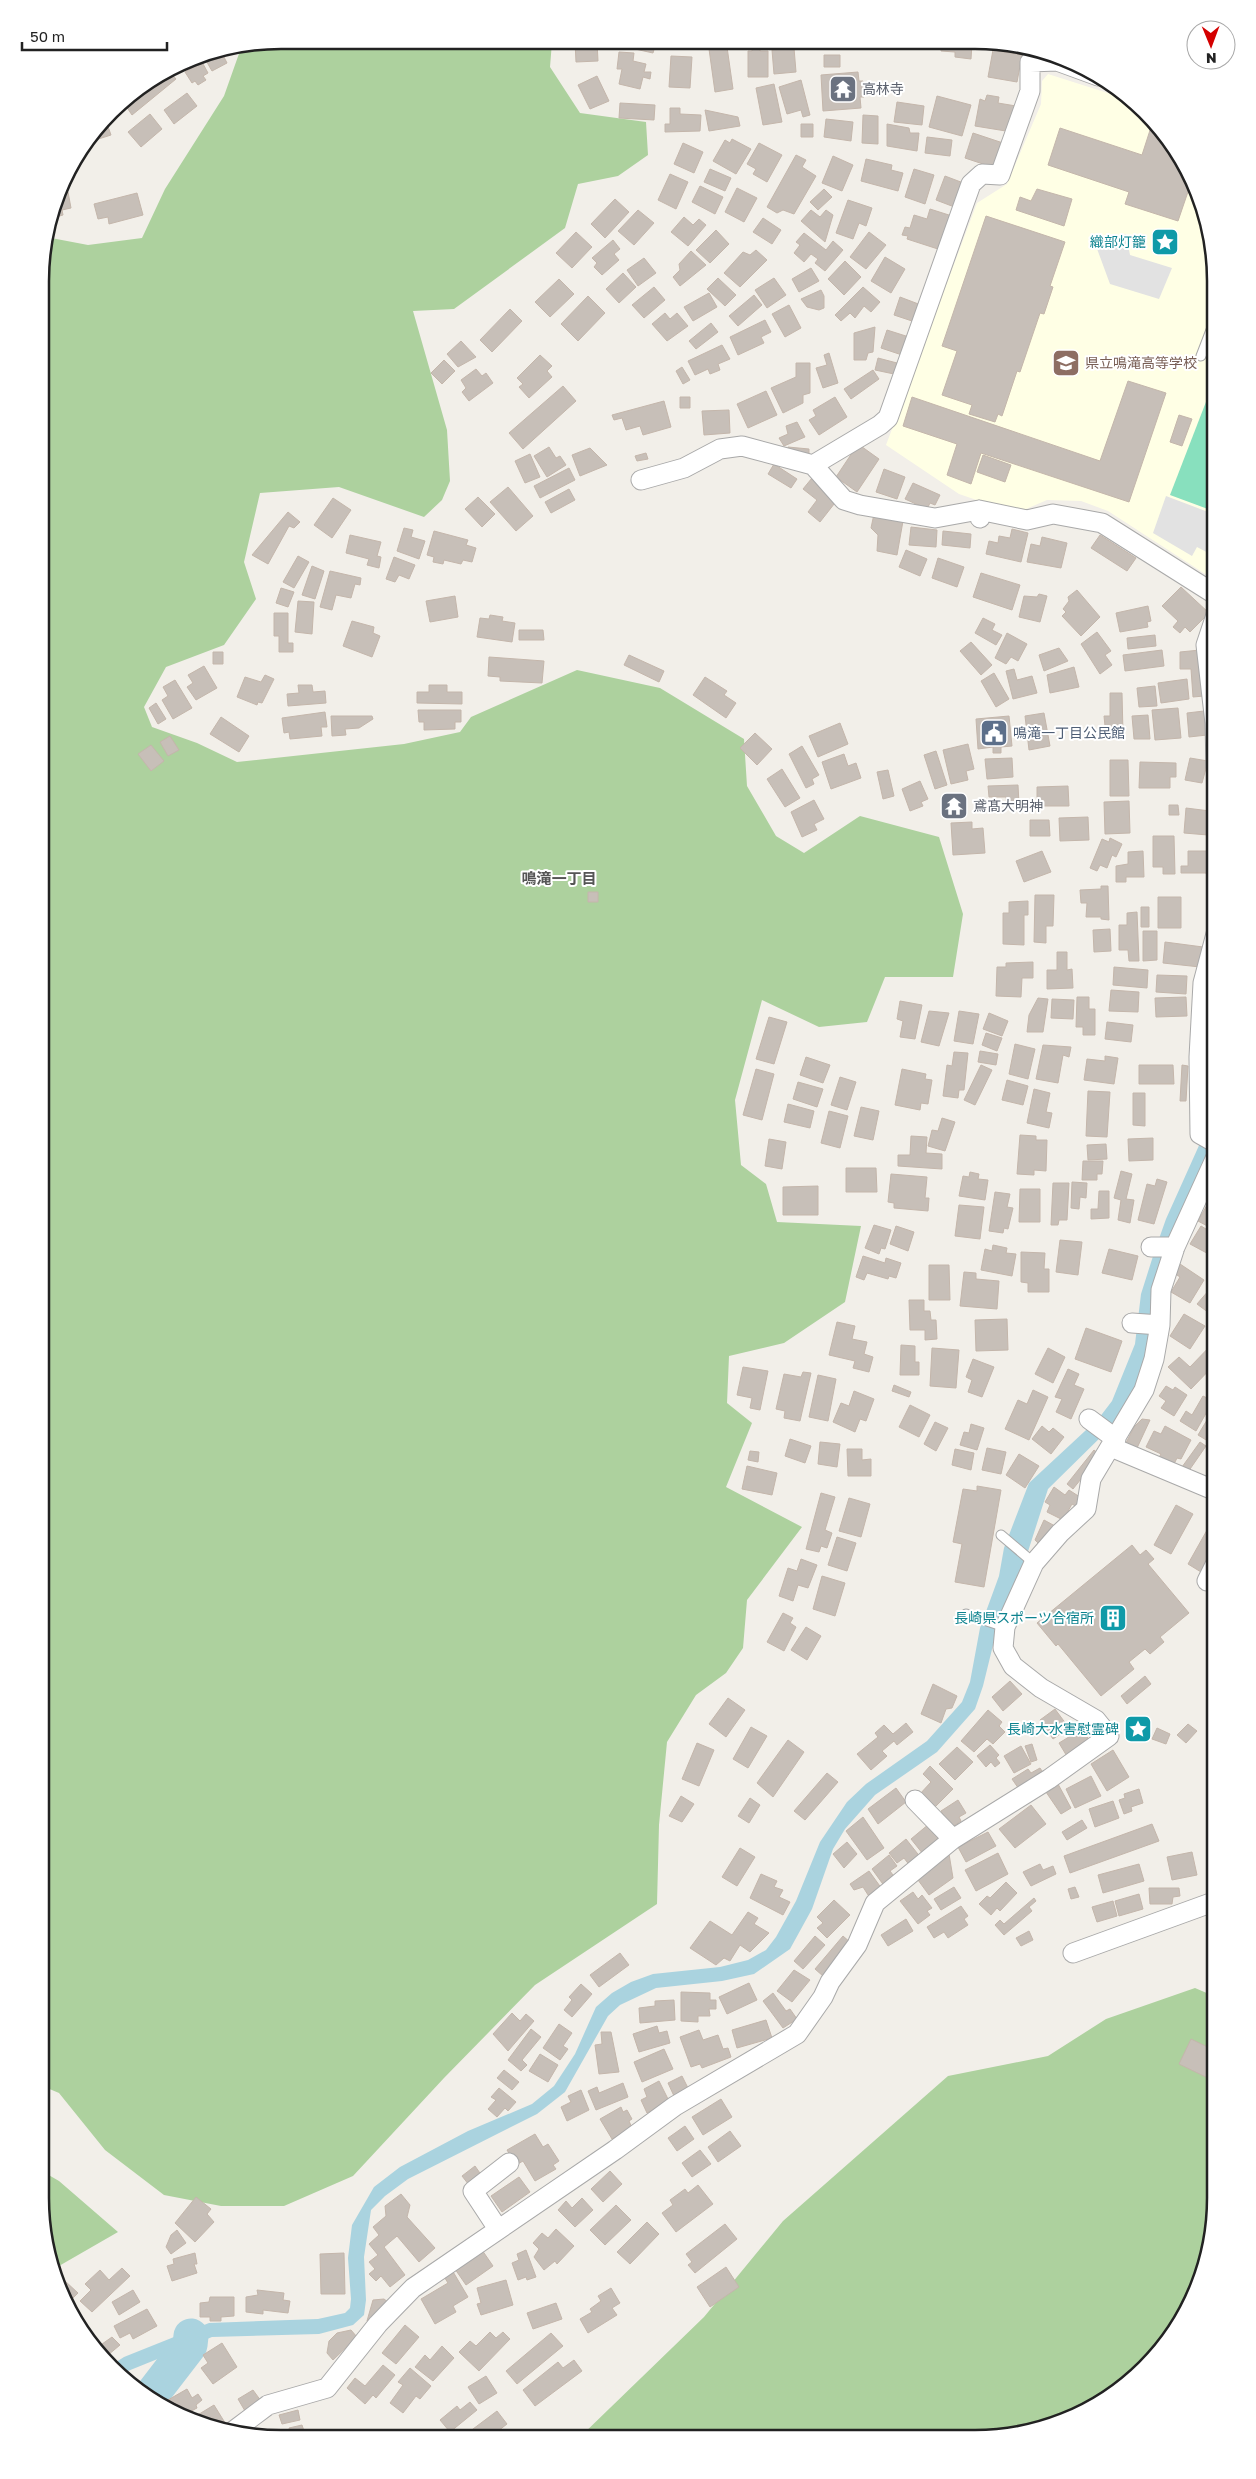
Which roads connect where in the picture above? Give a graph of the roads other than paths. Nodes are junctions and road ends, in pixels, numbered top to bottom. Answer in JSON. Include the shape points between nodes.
{"nodes":[{"id":1,"x":1047,"y":60,"type":"edge"},
{"id":2,"x":1207,"y":341,"type":"edge"},
{"id":3,"x":1201,"y":356,"type":"dead end"},
{"id":4,"x":812,"y":465,"type":"junction"},
{"id":5,"x":641,"y":480,"type":"dead end"},
{"id":6,"x":1207,"y":589,"type":"edge"},
{"id":7,"x":1207,"y":968,"type":"edge"},
{"id":8,"x":1207,"y":1004,"type":"edge"},
{"id":9,"x":1207,"y":1023,"type":"edge"},
{"id":10,"x":1207,"y":1130,"type":"edge"},
{"id":11,"x":1207,"y":1177,"type":"edge"},
{"id":12,"x":1151,"y":1247,"type":"dead end"},
{"id":13,"x":1175,"y":1247,"type":"junction"},
{"id":14,"x":1132,"y":1323,"type":"dead end"},
{"id":15,"x":1160,"y":1324,"type":"junction"},
{"id":16,"x":1089,"y":1419,"type":"dead end"},
{"id":17,"x":1111,"y":1439,"type":"junction"},
{"id":18,"x":1207,"y":1487,"type":"edge"},
{"id":19,"x":1001,"y":1535,"type":"dead end"},
{"id":20,"x":1034,"y":1562,"type":"junction"},
{"id":21,"x":966,"y":1614,"type":"dead end"},
{"id":22,"x":1005,"y":1627,"type":"junction"},
{"id":23,"x":915,"y":1800,"type":"dead end"},
{"id":24,"x":953,"y":1839,"type":"junction"},
{"id":25,"x":1207,"y":1904,"type":"edge"},
{"id":26,"x":1073,"y":1952,"type":"dead end"},
{"id":27,"x":509,"y":2163,"type":"dead end"},
{"id":28,"x":498,"y":2229,"type":"junction"},
{"id":29,"x":239,"y":2427,"type":"edge"}],
"edges":[{"from":1,"to":4,"type":"street","via":[[1030,62],[1030,91],[1000,175],[982,174],[971,184],[888,418]]},
{"from":2,"to":3,"type":"lane"},
{"from":4,"to":5,"type":"street","via":[[742,446],[720,449],[684,468]]},
{"from":4,"to":6,"type":"street","via":[[844,500],[860,505],[934,518],[980,514],[1027,520],[1053,514],[1102,523]]},
{"from":7,"to":8,"type":"street","via":[[1203,983]]},
{"from":9,"to":10,"type":"street","via":[[1199,1057]]},
{"from":11,"to":13,"type":"street"},
{"from":12,"to":13,"type":"street"},
{"from":13,"to":15,"type":"street","via":[[1161,1290]]},
{"from":14,"to":15,"type":"street"},
{"from":15,"to":17,"type":"street","via":[[1144,1390]]},
{"from":16,"to":17,"type":"street"},
{"from":17,"to":18,"type":"street"},
{"from":17,"to":20,"type":"street","via":[[1091,1479],[1086,1509]]},
{"from":19,"to":20,"type":"lane"},
{"from":20,"to":22,"type":"street"},
{"from":21,"to":22,"type":"lane"},
{"from":22,"to":24,"type":"street","via":[[1003,1648],[1014,1666],[1041,1688],[1096,1720],[1109,1736],[1049,1780]]},
{"from":23,"to":24,"type":"street"},
{"from":24,"to":28,"type":"street","via":[[874,1903],[857,1945],[797,2034],[675,2106]]},
{"from":25,"to":26,"type":"street"},
{"from":27,"to":28,"type":"street","via":[[473,2191]]},
{"from":28,"to":29,"type":"street","via":[[413,2288],[378,2324],[326,2388],[268,2405]]}]}
